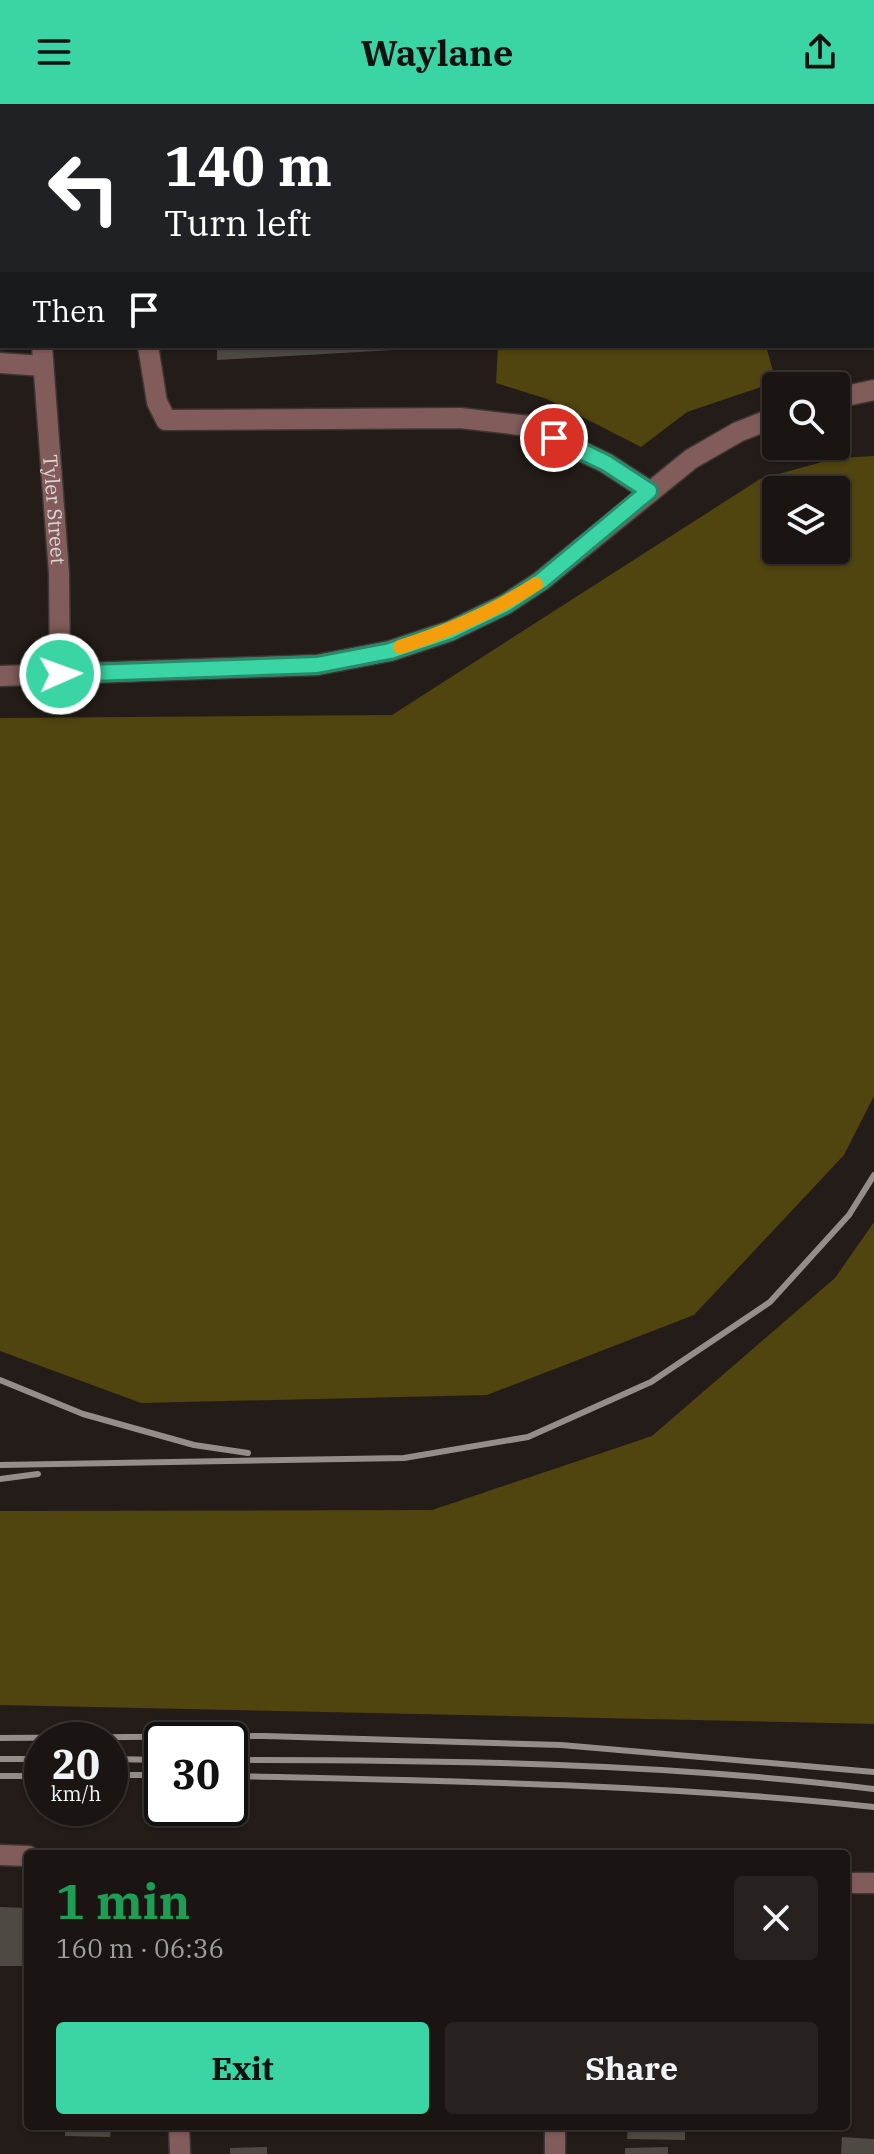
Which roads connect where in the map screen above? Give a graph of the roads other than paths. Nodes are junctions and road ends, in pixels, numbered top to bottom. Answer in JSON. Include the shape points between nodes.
{"nodes":[{"id":1,"x":148,"y":348,"type":"edge"},
{"id":2,"x":43,"y":356,"type":"edge"},
{"id":3,"x":0,"y":363,"type":"edge"},
{"id":4,"x":874,"y":390,"type":"edge"},
{"id":5,"x":850,"y":395,"type":"edge"},
{"id":6,"x":762,"y":423,"type":"edge"},
{"id":7,"x":649,"y":491,"type":"junction"},
{"id":8,"x":60,"y":674,"type":"junction"},
{"id":9,"x":0,"y":676,"type":"edge"},
{"id":10,"x":0,"y":1855,"type":"edge"},
{"id":11,"x":24,"y":1856,"type":"edge"},
{"id":12,"x":850,"y":1883,"type":"edge"},
{"id":13,"x":874,"y":1883,"type":"edge"},
{"id":14,"x":179,"y":2130,"type":"edge"},
{"id":15,"x":555,"y":2130,"type":"edge"},
{"id":16,"x":180,"y":2154,"type":"edge"},
{"id":17,"x":555,"y":2154,"type":"edge"}],
"edges":[{"from":1,"to":7,"type":"street","via":[[157,402],[166,420],[502,421],[542,432]]},
{"from":2,"to":3,"type":"street"},
{"from":2,"to":8,"type":"street","name":"Tyler Street","via":[[59,574]]},
{"from":4,"to":5,"type":"street"},
{"from":6,"to":7,"type":"street","via":[[691,459]]},
{"from":7,"to":8,"type":"street","via":[[506,604],[390,651],[317,665]]},
{"from":8,"to":9,"type":"street"},
{"from":10,"to":11,"type":"street"},
{"from":12,"to":13,"type":"street"},
{"from":14,"to":16,"type":"street"},
{"from":15,"to":17,"type":"street"}]}
